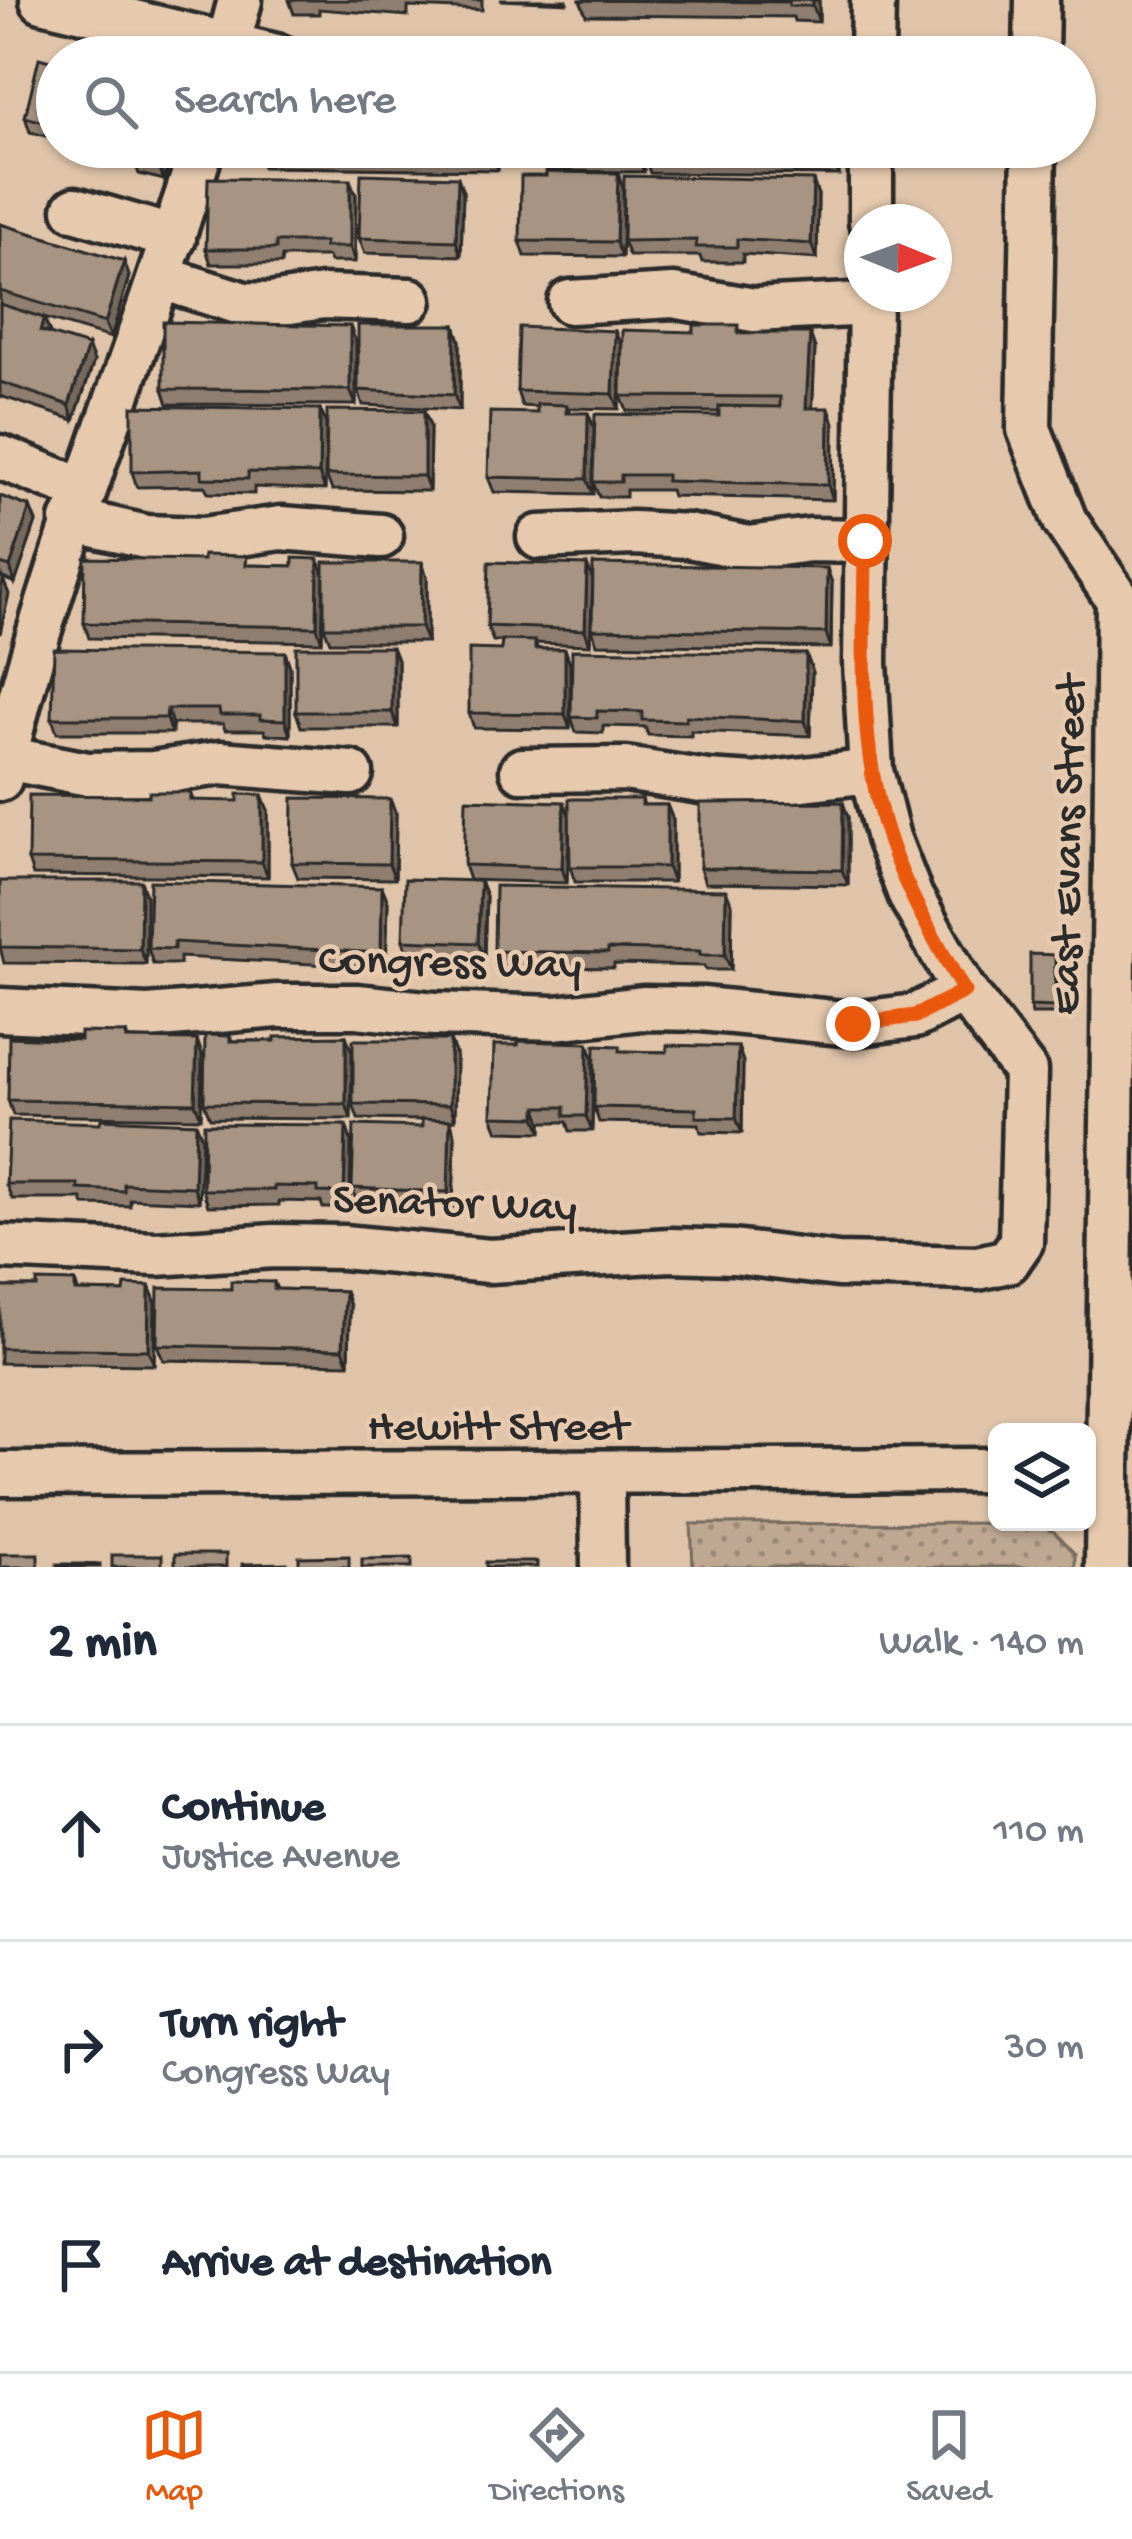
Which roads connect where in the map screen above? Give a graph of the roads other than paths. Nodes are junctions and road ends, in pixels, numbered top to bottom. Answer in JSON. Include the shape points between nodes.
{"nodes":[{"id":1,"x":42,"y":0,"type":"edge"},
{"id":2,"x":240,"y":0,"type":"edge"},
{"id":3,"x":873,"y":0,"type":"edge"},
{"id":4,"x":1037,"y":0,"type":"edge"},
{"id":5,"x":170,"y":36,"type":"edge"},
{"id":6,"x":231,"y":36,"type":"edge"},
{"id":7,"x":872,"y":36,"type":"edge"},
{"id":8,"x":1036,"y":36,"type":"edge"},
{"id":9,"x":196,"y":168,"type":"edge"},
{"id":10,"x":872,"y":168,"type":"edge"},
{"id":11,"x":1034,"y":168,"type":"edge"},
{"id":12,"x":871,"y":204,"type":"edge"},
{"id":13,"x":75,"y":208,"type":"dead end"},
{"id":14,"x":174,"y":238,"type":"junction"},
{"id":15,"x":162,"y":278,"type":"junction"},
{"id":16,"x":410,"y":300,"type":"dead end"},
{"id":17,"x":844,"y":301,"type":"edge"},
{"id":18,"x":570,"y":302,"type":"dead end"},
{"id":19,"x":870,"y":312,"type":"edge"},
{"id":20,"x":0,"y":458,"type":"edge"},
{"id":21,"x":78,"y":505,"type":"junction"},
{"id":22,"x":382,"y":536,"type":"dead end"},
{"id":23,"x":538,"y":537,"type":"dead end"},
{"id":24,"x":865,"y":541,"type":"junction"},
{"id":25,"x":1125,"y":597,"type":"edge"},
{"id":26,"x":4,"y":748,"type":"edge"},
{"id":27,"x":522,"y":770,"type":"dead end"},
{"id":28,"x":872,"y":771,"type":"junction"},
{"id":29,"x":351,"y":773,"type":"dead end"},
{"id":30,"x":964,"y":991,"type":"junction"},
{"id":31,"x":0,"y":1010,"type":"edge"},
{"id":32,"x":0,"y":1247,"type":"edge"},
{"id":33,"x":1109,"y":1469,"type":"edge"},
{"id":34,"x":988,"y":1470,"type":"edge"},
{"id":35,"x":602,"y":1472,"type":"junction"},
{"id":36,"x":0,"y":1474,"type":"edge"},
{"id":37,"x":603,"y":1567,"type":"edge"},
{"id":38,"x":1107,"y":1567,"type":"edge"}],
"edges":[{"from":1,"to":5,"type":"street"},
{"from":2,"to":6,"type":"street"},
{"from":3,"to":7,"type":"street"},
{"from":4,"to":8,"type":"street"},
{"from":9,"to":14,"type":"street"},
{"from":10,"to":12,"type":"street"},
{"from":11,"to":25,"type":"street","name":"East Evans Street","via":[[1029,429],[1065,521]]},
{"from":13,"to":14,"type":"street"},
{"from":14,"to":15,"type":"street"},
{"from":15,"to":16,"type":"street","via":[[244,304]]},
{"from":15,"to":21,"type":"street"},
{"from":17,"to":18,"type":"street","via":[[754,310],[674,296]]},
{"from":19,"to":24,"type":"street"},
{"from":20,"to":21,"type":"street"},
{"from":21,"to":22,"type":"street","via":[[146,537],[281,528]]},
{"from":21,"to":26,"type":"street"},
{"from":23,"to":24,"type":"street","via":[[633,533],[749,548]]},
{"from":24,"to":28,"type":"street"},
{"from":25,"to":33,"type":"street","name":"East Evans Street"},
{"from":26,"to":29,"type":"street","via":[[88,774],[220,763]]},
{"from":27,"to":28,"type":"street","via":[[625,770],[753,785]]},
{"from":28,"to":30,"type":"street","via":[[911,896]]},
{"from":30,"to":31,"type":"street","name":"Congress Way","via":[[915,1016],[853,1024],[643,1008],[555,1018],[357,1006],[148,1017]]},
{"from":30,"to":32,"type":"street","name":"Senator Way","via":[[1025,1071],[1021,1242],[1008,1261],[978,1268],[670,1250],[490,1261],[343,1247],[157,1254]]},
{"from":33,"to":38,"type":"street","name":"East Evans Street"},
{"from":34,"to":35,"type":"street","name":"Hewitt Street"},
{"from":35,"to":36,"type":"street","name":"Hewitt Street"},
{"from":35,"to":37,"type":"street"}]}
